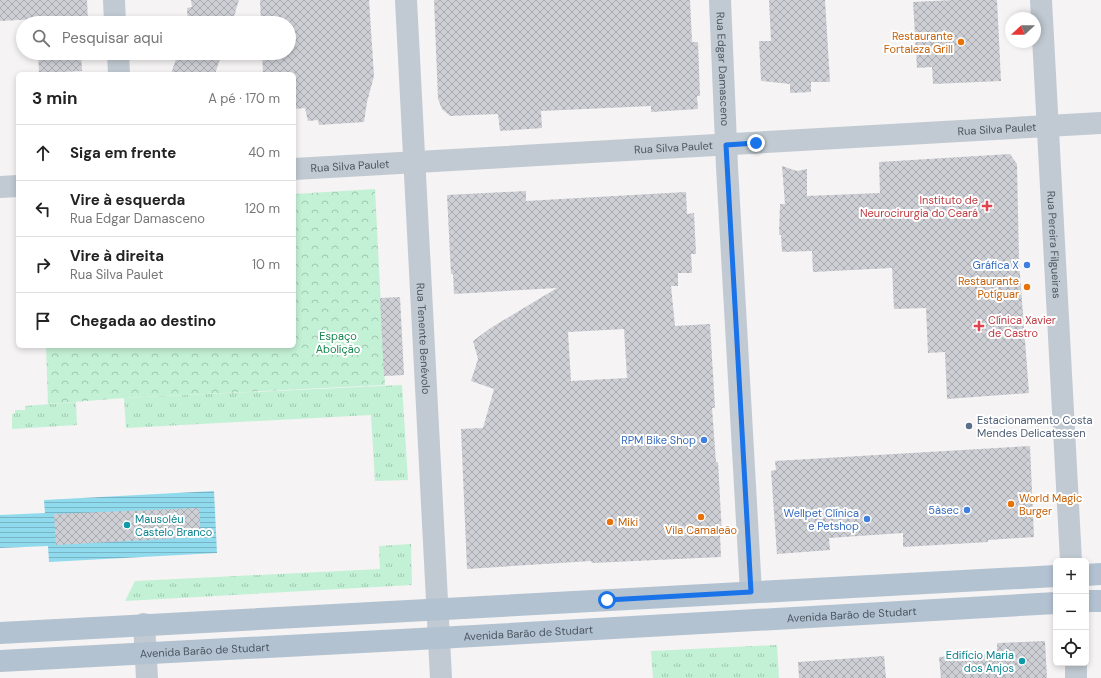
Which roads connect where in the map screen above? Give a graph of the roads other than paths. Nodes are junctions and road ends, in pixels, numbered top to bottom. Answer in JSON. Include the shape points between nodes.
{"nodes":[{"id":1,"x":114,"y":0,"type":"edge"},
{"id":2,"x":406,"y":0,"type":"edge"},
{"id":3,"x":720,"y":0,"type":"edge"},
{"id":4,"x":1041,"y":0,"type":"edge"},
{"id":5,"x":115,"y":16,"type":"edge"},
{"id":6,"x":118,"y":60,"type":"edge"},
{"id":7,"x":119,"y":72,"type":"edge"},
{"id":8,"x":1101,"y":123,"type":"edge"},
{"id":9,"x":1048,"y":126,"type":"junction"},
{"id":10,"x":726,"y":145,"type":"junction"},
{"id":11,"x":413,"y":162,"type":"junction"},
{"id":12,"x":296,"y":169,"type":"edge"},
{"id":13,"x":16,"y":186,"type":"edge"},
{"id":14,"x":0,"y":187,"type":"edge"},
{"id":15,"x":1071,"y":558,"type":"edge"},
{"id":16,"x":1101,"y":574,"type":"edge"},
{"id":17,"x":1089,"y":575,"type":"edge"},
{"id":18,"x":1053,"y":576,"type":"edge"},
{"id":19,"x":751,"y":592,"type":"junction"},
{"id":20,"x":1089,"y":601,"type":"edge"},
{"id":21,"x":1101,"y":601,"type":"edge"},
{"id":22,"x":1053,"y":603,"type":"edge"},
{"id":23,"x":437,"y":610,"type":"junction"},
{"id":24,"x":144,"y":624,"type":"junction"},
{"id":25,"x":0,"y":633,"type":"edge"},
{"id":26,"x":438,"y":638,"type":"junction"},
{"id":27,"x":145,"y":653,"type":"junction"},
{"id":28,"x":0,"y":660,"type":"edge"},
{"id":29,"x":1076,"y":666,"type":"edge"},
{"id":30,"x":147,"y":678,"type":"edge"},
{"id":31,"x":441,"y":678,"type":"edge"},
{"id":32,"x":1076,"y":678,"type":"edge"}],
"edges":[{"from":1,"to":5,"type":"street"},
{"from":2,"to":11,"type":"street","name":"Rua Tenente Benévolo"},
{"from":3,"to":10,"type":"street","name":"Rua Edgar Damasceno"},
{"from":4,"to":9,"type":"street","name":"Rua Pereira Filgueiras"},
{"from":6,"to":7,"type":"street"},
{"from":8,"to":9,"type":"street","name":"Rua Silva Paulet"},
{"from":9,"to":10,"type":"street","name":"Rua Silva Paulet"},
{"from":9,"to":15,"type":"street","name":"Rua Pereira Filgueiras"},
{"from":10,"to":11,"type":"street","name":"Rua Silva Paulet"},
{"from":10,"to":19,"type":"street","name":"Rua Edgar Damasceno"},
{"from":11,"to":12,"type":"street","name":"Rua Silva Paulet"},
{"from":11,"to":23,"type":"street","name":"Rua Tenente Benévolo"},
{"from":13,"to":14,"type":"street"},
{"from":16,"to":17,"type":"main road"},
{"from":18,"to":19,"type":"main road"},
{"from":19,"to":23,"type":"main road"},
{"from":20,"to":21,"type":"main road"},
{"from":22,"to":26,"type":"main road","name":"Avenida Barão de Studart"},
{"from":23,"to":24,"type":"main road"},
{"from":23,"to":26,"type":"street","name":"Rua Tenente Benévolo"},
{"from":24,"to":25,"type":"main road"},
{"from":24,"to":27,"type":"street"},
{"from":26,"to":27,"type":"main road","name":"Avenida Barão de Studart"},
{"from":26,"to":31,"type":"street","name":"Rua Tenente Benévolo"},
{"from":27,"to":28,"type":"main road","name":"Avenida Barão de Studart"},
{"from":27,"to":30,"type":"street"},
{"from":29,"to":32,"type":"street"}]}
